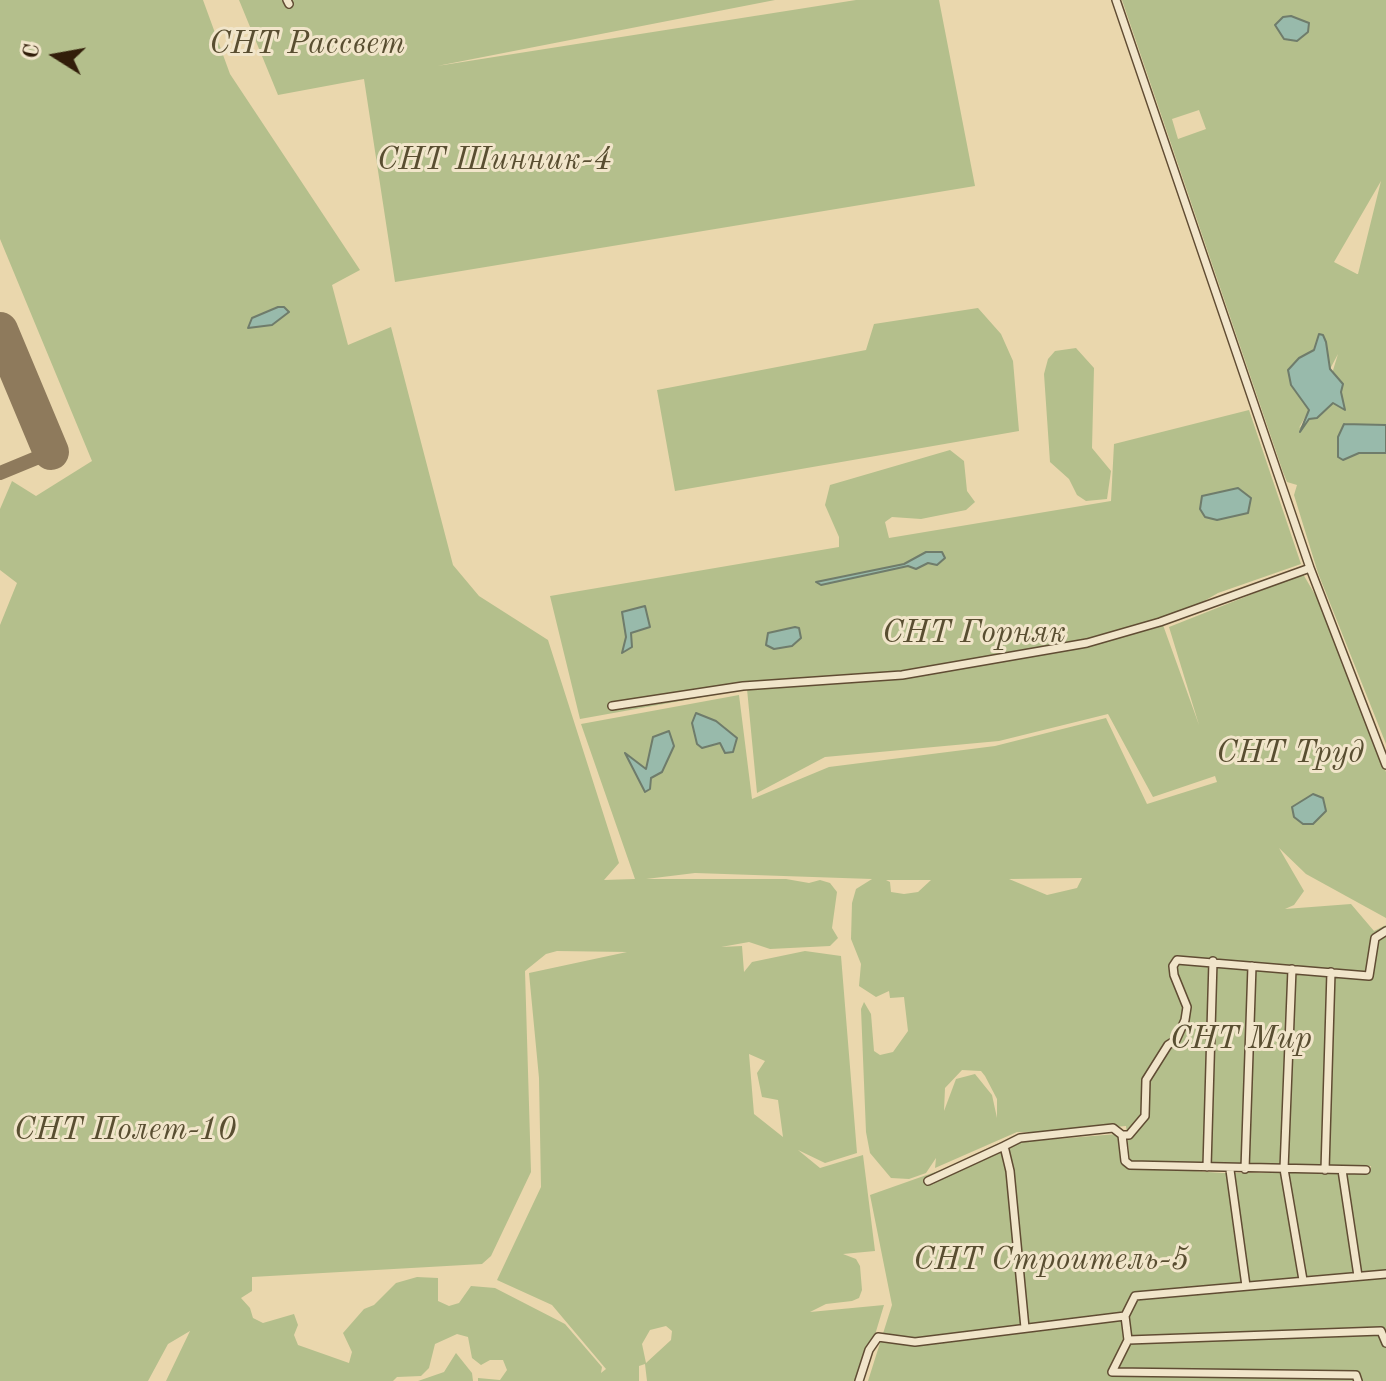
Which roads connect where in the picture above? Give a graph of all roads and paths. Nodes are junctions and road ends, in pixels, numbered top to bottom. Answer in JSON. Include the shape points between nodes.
{"nodes":[{"id":1,"x":1116,"y":0,"type":"edge"},
{"id":2,"x":1310,"y":568,"type":"junction"},
{"id":3,"x":612,"y":706,"type":"dead end"},
{"id":4,"x":1386,"y":765,"type":"edge"},
{"id":5,"x":1386,"y":931,"type":"edge"},
{"id":6,"x":1213,"y":961,"type":"junction"},
{"id":7,"x":1252,"y":966,"type":"junction"},
{"id":8,"x":1292,"y":969,"type":"junction"},
{"id":9,"x":1331,"y":972,"type":"junction"},
{"id":10,"x":1122,"y":1135,"type":"junction"},
{"id":11,"x":1004,"y":1146,"type":"junction"},
{"id":12,"x":1207,"y":1167,"type":"junction"},
{"id":13,"x":1245,"y":1169,"type":"junction"},
{"id":14,"x":1284,"y":1169,"type":"junction"},
{"id":15,"x":1230,"y":1170,"type":"junction"},
{"id":16,"x":1325,"y":1170,"type":"junction"},
{"id":17,"x":1342,"y":1170,"type":"junction"},
{"id":18,"x":1366,"y":1170,"type":"dead end"},
{"id":19,"x":928,"y":1181,"type":"dead end"},
{"id":20,"x":1386,"y":1274,"type":"edge"},
{"id":21,"x":1358,"y":1276,"type":"junction"},
{"id":22,"x":1303,"y":1280,"type":"junction"},
{"id":23,"x":1246,"y":1286,"type":"junction"},
{"id":24,"x":1125,"y":1316,"type":"junction"},
{"id":25,"x":1025,"y":1328,"type":"junction"},
{"id":26,"x":1128,"y":1340,"type":"junction"},
{"id":27,"x":1386,"y":1343,"type":"edge"},
{"id":28,"x":859,"y":1381,"type":"edge"},
{"id":29,"x":1358,"y":1381,"type":"edge"}],
"edges":[{"from":1,"to":2,"type":"street"},
{"from":2,"to":3,"type":"street","via":[[1087,643],[902,675],[732,688]]},
{"from":2,"to":4,"type":"street"},
{"from":5,"to":9,"type":"street","via":[[1375,938],[1369,976]]},
{"from":6,"to":7,"type":"street"},
{"from":6,"to":10,"type":"street","via":[[1177,960],[1173,966],[1187,1007],[1185,1020],[1146,1080],[1145,1116],[1129,1135]]},
{"from":6,"to":12,"type":"street"},
{"from":7,"to":8,"type":"street"},
{"from":7,"to":13,"type":"street"},
{"from":8,"to":9,"type":"street"},
{"from":8,"to":14,"type":"street"},
{"from":9,"to":16,"type":"street"},
{"from":10,"to":11,"type":"street","via":[[1113,1128],[1020,1138]]},
{"from":10,"to":12,"type":"street","via":[[1130,1165]]},
{"from":11,"to":19,"type":"street"},
{"from":11,"to":25,"type":"street"},
{"from":12,"to":15,"type":"street"},
{"from":13,"to":14,"type":"street"},
{"from":13,"to":15,"type":"street"},
{"from":14,"to":16,"type":"street"},
{"from":14,"to":22,"type":"street"},
{"from":15,"to":23,"type":"street"},
{"from":16,"to":17,"type":"street"},
{"from":17,"to":18,"type":"street"},
{"from":17,"to":21,"type":"street"},
{"from":20,"to":21,"type":"street"},
{"from":21,"to":22,"type":"street"},
{"from":22,"to":23,"type":"street"},
{"from":23,"to":24,"type":"street","via":[[1135,1296]]},
{"from":24,"to":25,"type":"street"},
{"from":24,"to":26,"type":"street"},
{"from":25,"to":28,"type":"street","via":[[915,1342],[878,1337]]},
{"from":26,"to":27,"type":"street","via":[[1381,1331]]},
{"from":26,"to":29,"type":"street","via":[[1112,1372],[1356,1375]]}]}
